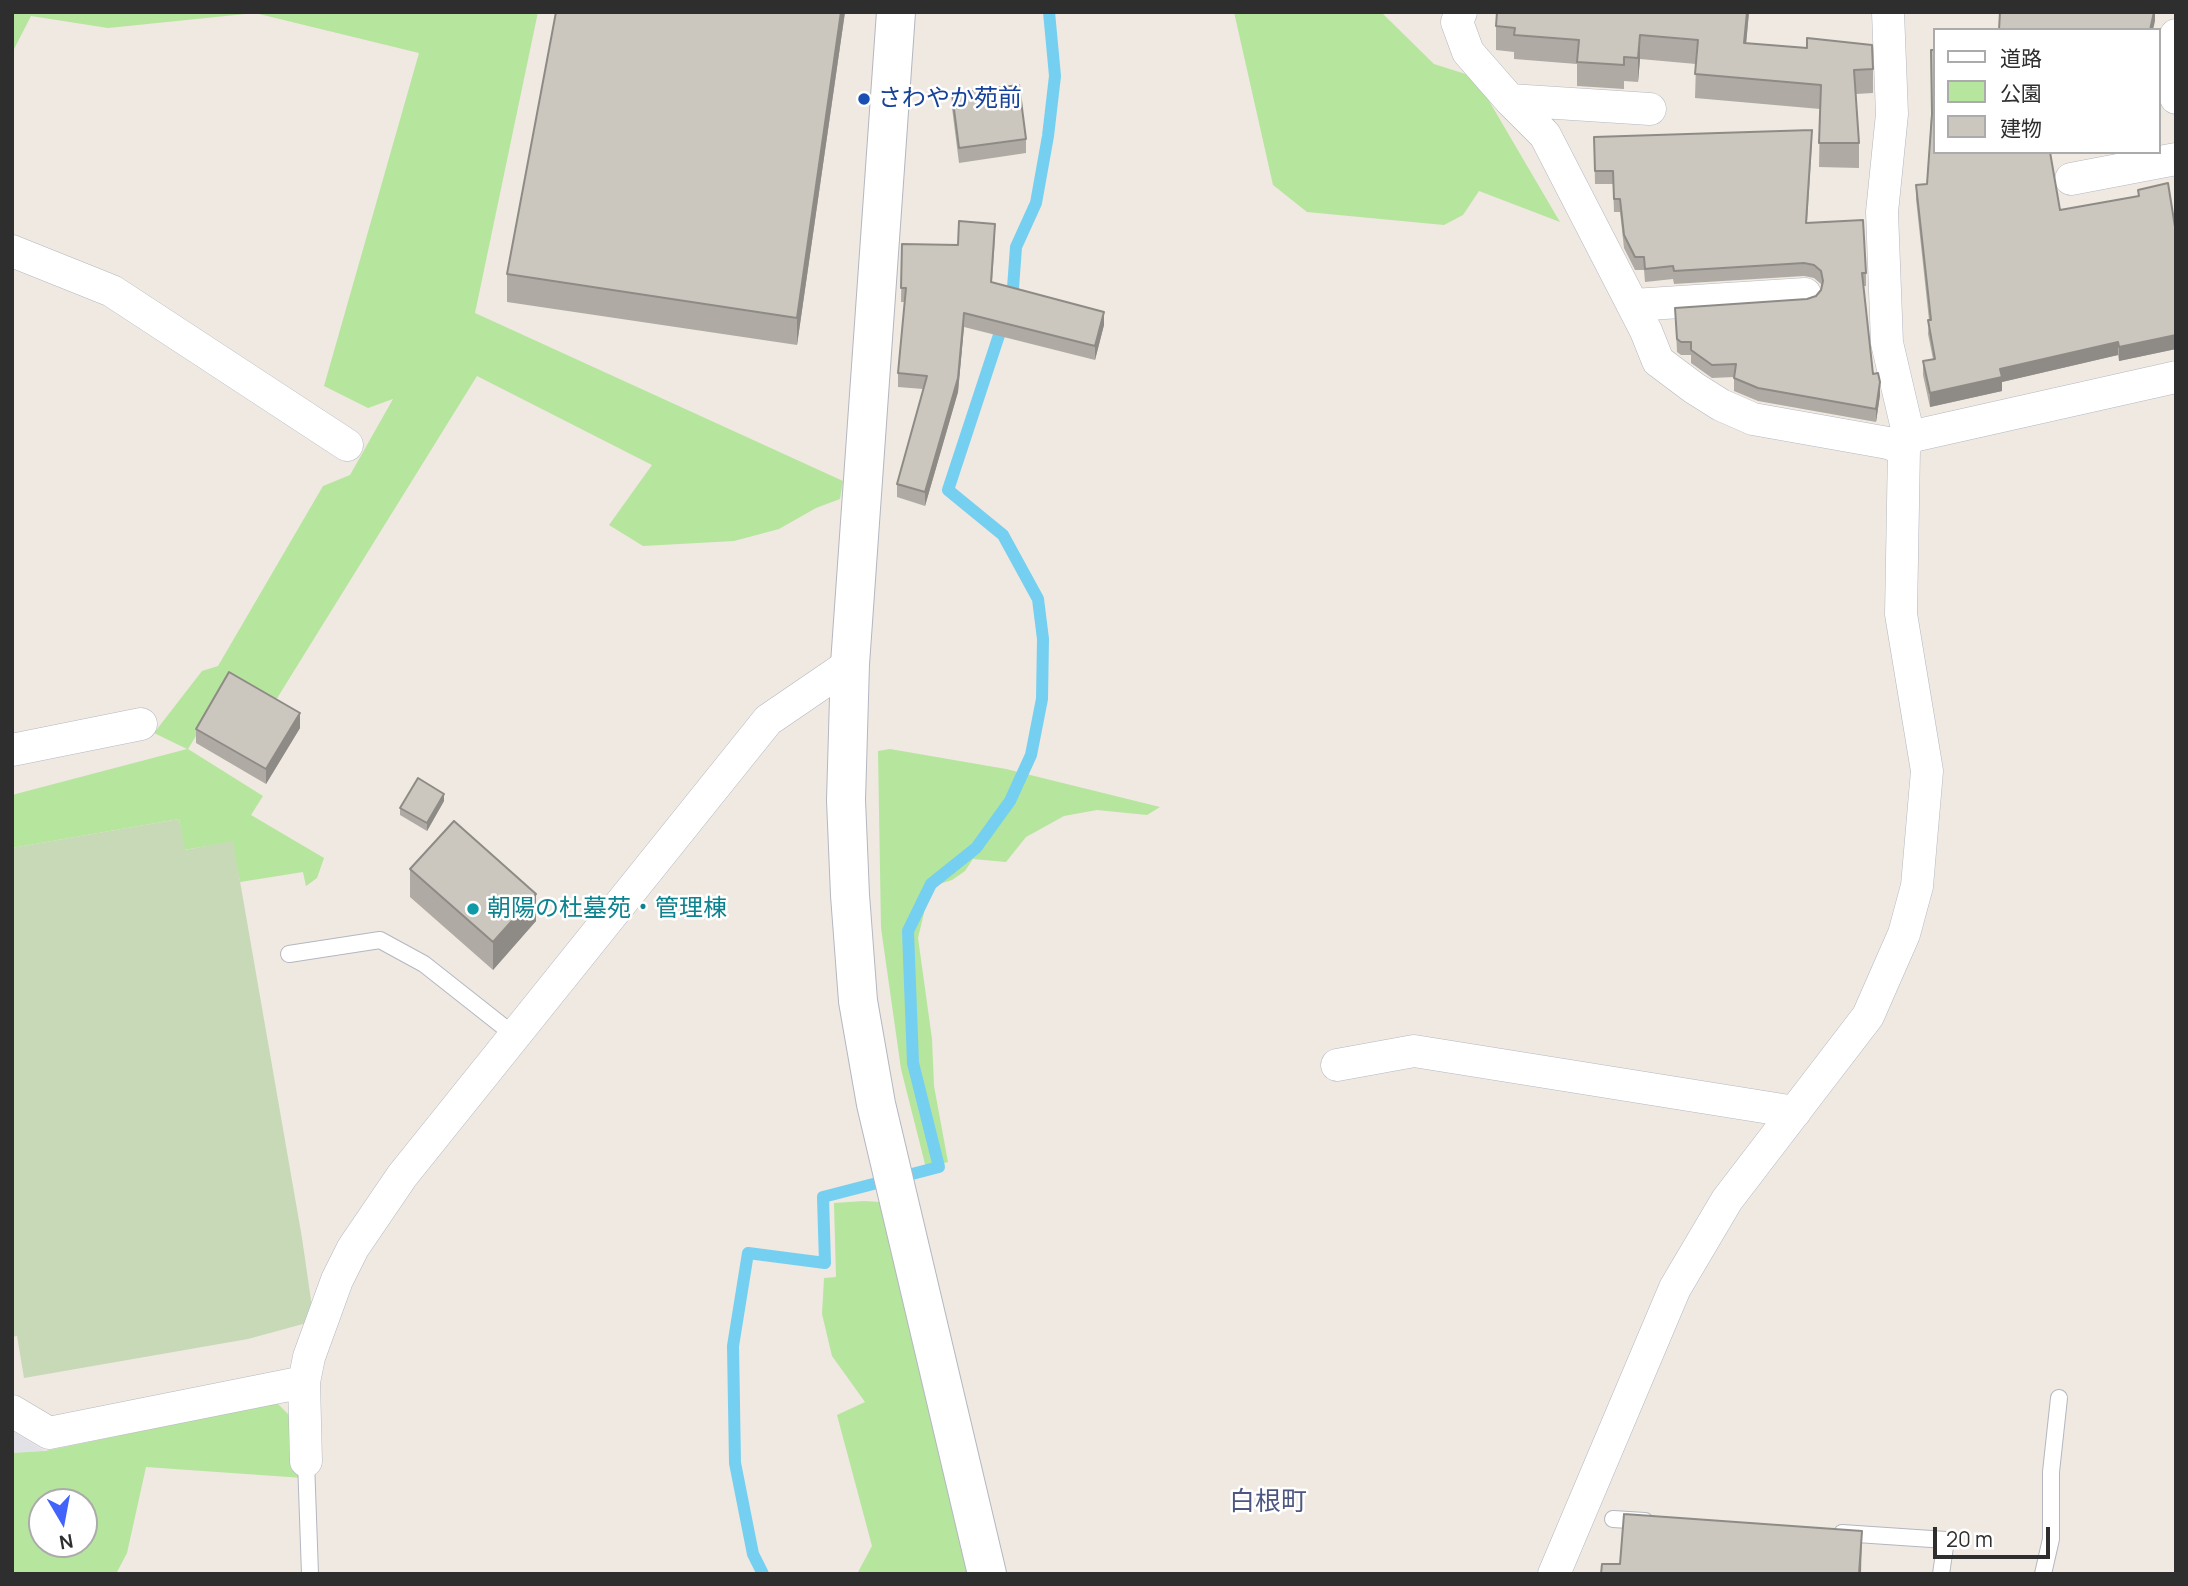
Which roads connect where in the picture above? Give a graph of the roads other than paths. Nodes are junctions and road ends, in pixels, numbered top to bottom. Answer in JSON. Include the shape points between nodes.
{"nodes":[{"id":1,"x":896,"y":12,"type":"edge"},
{"id":2,"x":1461,"y":12,"type":"edge"},
{"id":3,"x":1888,"y":12,"type":"edge"},
{"id":4,"x":2176,"y":35,"type":"edge"},
{"id":5,"x":2176,"y":98,"type":"edge"},
{"id":6,"x":1510,"y":100,"type":"junction"},
{"id":7,"x":1650,"y":109,"type":"dead end"},
{"id":8,"x":2176,"y":159,"type":"edge"},
{"id":9,"x":2071,"y":179,"type":"dead end"},
{"id":10,"x":12,"y":251,"type":"edge"},
{"id":11,"x":1805,"y":294,"type":"dead end"},
{"id":12,"x":1633,"y":306,"type":"junction"},
{"id":13,"x":2176,"y":377,"type":"edge"},
{"id":14,"x":1907,"y":443,"type":"junction"},
{"id":15,"x":347,"y":445,"type":"dead end"},
{"id":16,"x":850,"y":664,"type":"junction"},
{"id":17,"x":141,"y":724,"type":"dead end"},
{"id":18,"x":12,"y":750,"type":"edge"},
{"id":19,"x":289,"y":954,"type":"dead end"},
{"id":20,"x":514,"y":1035,"type":"junction"},
{"id":21,"x":1337,"y":1065,"type":"dead end"},
{"id":22,"x":1795,"y":1112,"type":"junction"},
{"id":23,"x":304,"y":1382,"type":"junction"},
{"id":24,"x":2059,"y":1398,"type":"dead end"},
{"id":25,"x":12,"y":1411,"type":"edge"},
{"id":26,"x":306,"y":1461,"type":"joint"},
{"id":27,"x":1613,"y":1519,"type":"dead end"},
{"id":28,"x":1654,"y":1522,"type":"edge"},
{"id":29,"x":1821,"y":1532,"type":"edge"},
{"id":30,"x":310,"y":1574,"type":"edge"},
{"id":31,"x":988,"y":1574,"type":"edge"},
{"id":32,"x":1554,"y":1574,"type":"edge"},
{"id":33,"x":1941,"y":1574,"type":"edge"},
{"id":34,"x":2043,"y":1574,"type":"edge"}],
"edges":[{"from":1,"to":16,"type":"street"},
{"from":2,"to":6,"type":"street","via":[[1457,22],[1468,52]]},
{"from":3,"to":14,"type":"street","via":[[1892,114],[1882,212],[1887,343]]},
{"from":4,"to":5,"type":"street","via":[[2169,50]]},
{"from":6,"to":7,"type":"street"},
{"from":6,"to":12,"type":"street","via":[[1545,135]]},
{"from":8,"to":9,"type":"street"},
{"from":10,"to":15,"type":"street","via":[[112,292]]},
{"from":11,"to":12,"type":"street"},
{"from":12,"to":14,"type":"street","via":[[1658,361],[1721,405],[1752,419]]},
{"from":13,"to":14,"type":"street"},
{"from":14,"to":22,"type":"street","via":[[1901,614],[1927,771],[1917,886],[1904,934],[1868,1016]]},
{"from":16,"to":20,"type":"street","via":[[768,720]]},
{"from":16,"to":31,"type":"street","via":[[846,800],[858,1001],[876,1104]]},
{"from":17,"to":18,"type":"street"},
{"from":19,"to":20,"type":"lane","via":[[380,940],[424,964]]},
{"from":20,"to":23,"type":"street","via":[[402,1175],[353,1248],[337,1280]]},
{"from":21,"to":22,"type":"street","via":[[1414,1051]]},
{"from":22,"to":32,"type":"street","via":[[1727,1200],[1675,1288]]},
{"from":23,"to":25,"type":"street","via":[[49,1433]]},
{"from":23,"to":26,"type":"street"},
{"from":24,"to":34,"type":"lane","via":[[2051,1472],[2051,1539]]},
{"from":26,"to":30,"type":"lane"},
{"from":27,"to":28,"type":"lane"},
{"from":29,"to":33,"type":"lane","via":[[1946,1540]]}]}
